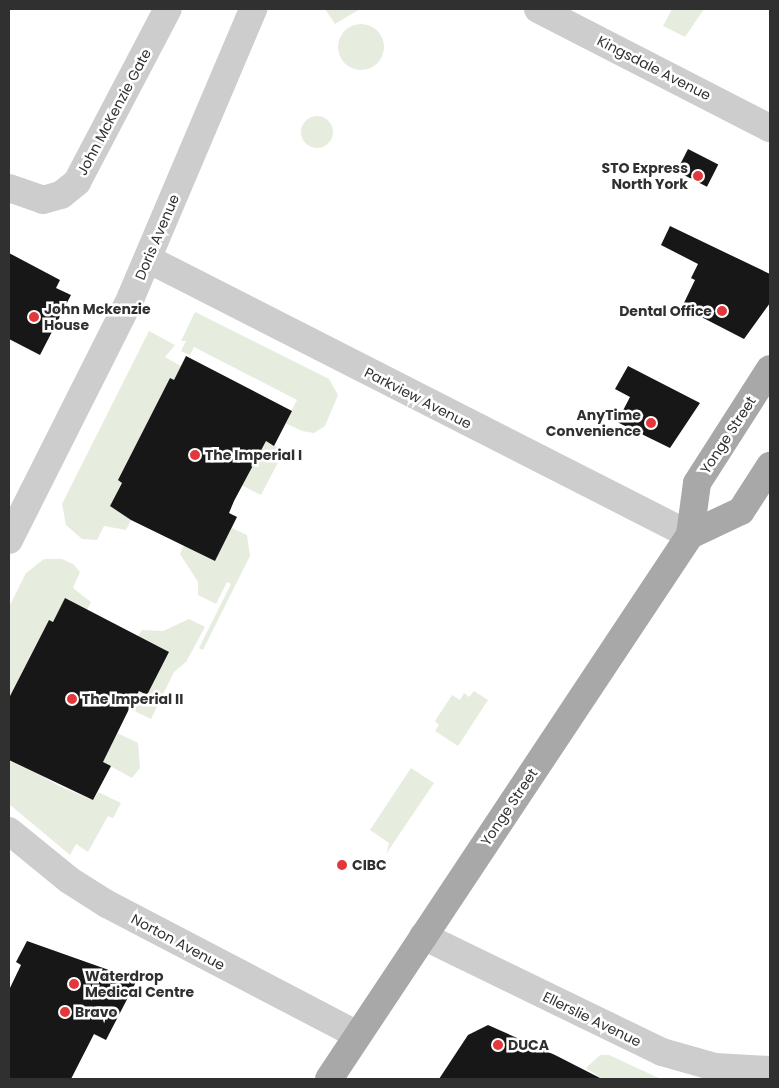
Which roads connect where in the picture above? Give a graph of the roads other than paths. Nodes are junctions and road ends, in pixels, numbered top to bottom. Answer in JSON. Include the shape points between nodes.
{"nodes":[{"id":1,"x":168,"y":9,"type":"edge"},
{"id":2,"x":253,"y":9,"type":"edge"},
{"id":3,"x":538,"y":9,"type":"edge"},
{"id":4,"x":770,"y":128,"type":"edge"},
{"id":5,"x":13,"y":190,"type":"edge"},
{"id":6,"x":148,"y":259,"type":"junction"},
{"id":7,"x":770,"y":369,"type":"edge"},
{"id":8,"x":770,"y":466,"type":"edge"},
{"id":9,"x":690,"y":535,"type":"junction"},
{"id":10,"x":9,"y":540,"type":"edge"},
{"id":11,"x":9,"y":831,"type":"edge"},
{"id":12,"x":423,"y":936,"type":"junction"},
{"id":13,"x":358,"y":1035,"type":"junction"},
{"id":14,"x":770,"y":1070,"type":"edge"},
{"id":15,"x":329,"y":1079,"type":"edge"}],
"edges":[{"from":1,"to":5,"type":"street","name":"John McKenzie Gate","via":[[77,182],[52,200],[34,199]]},
{"from":2,"to":6,"type":"street","name":"Doris Avenue"},
{"from":3,"to":4,"type":"street","name":"Kingsdale Avenue"},
{"from":6,"to":9,"type":"street","name":"Parkview Avenue"},
{"from":6,"to":10,"type":"street","name":"Doris Avenue"},
{"from":7,"to":9,"type":"main road","name":"Yonge Street","via":[[697,483]]},
{"from":8,"to":9,"type":"main road","via":[[741,512]]},
{"from":9,"to":12,"type":"main road","name":"Yonge Street"},
{"from":11,"to":13,"type":"street","name":"Norton Avenue","via":[[56,871],[107,904]]},
{"from":12,"to":13,"type":"main road","name":"Yonge Street"},
{"from":12,"to":14,"type":"street","name":"Ellerslie Avenue","via":[[662,1052],[715,1067]]},
{"from":13,"to":15,"type":"main road","name":"Yonge Street"}]}
